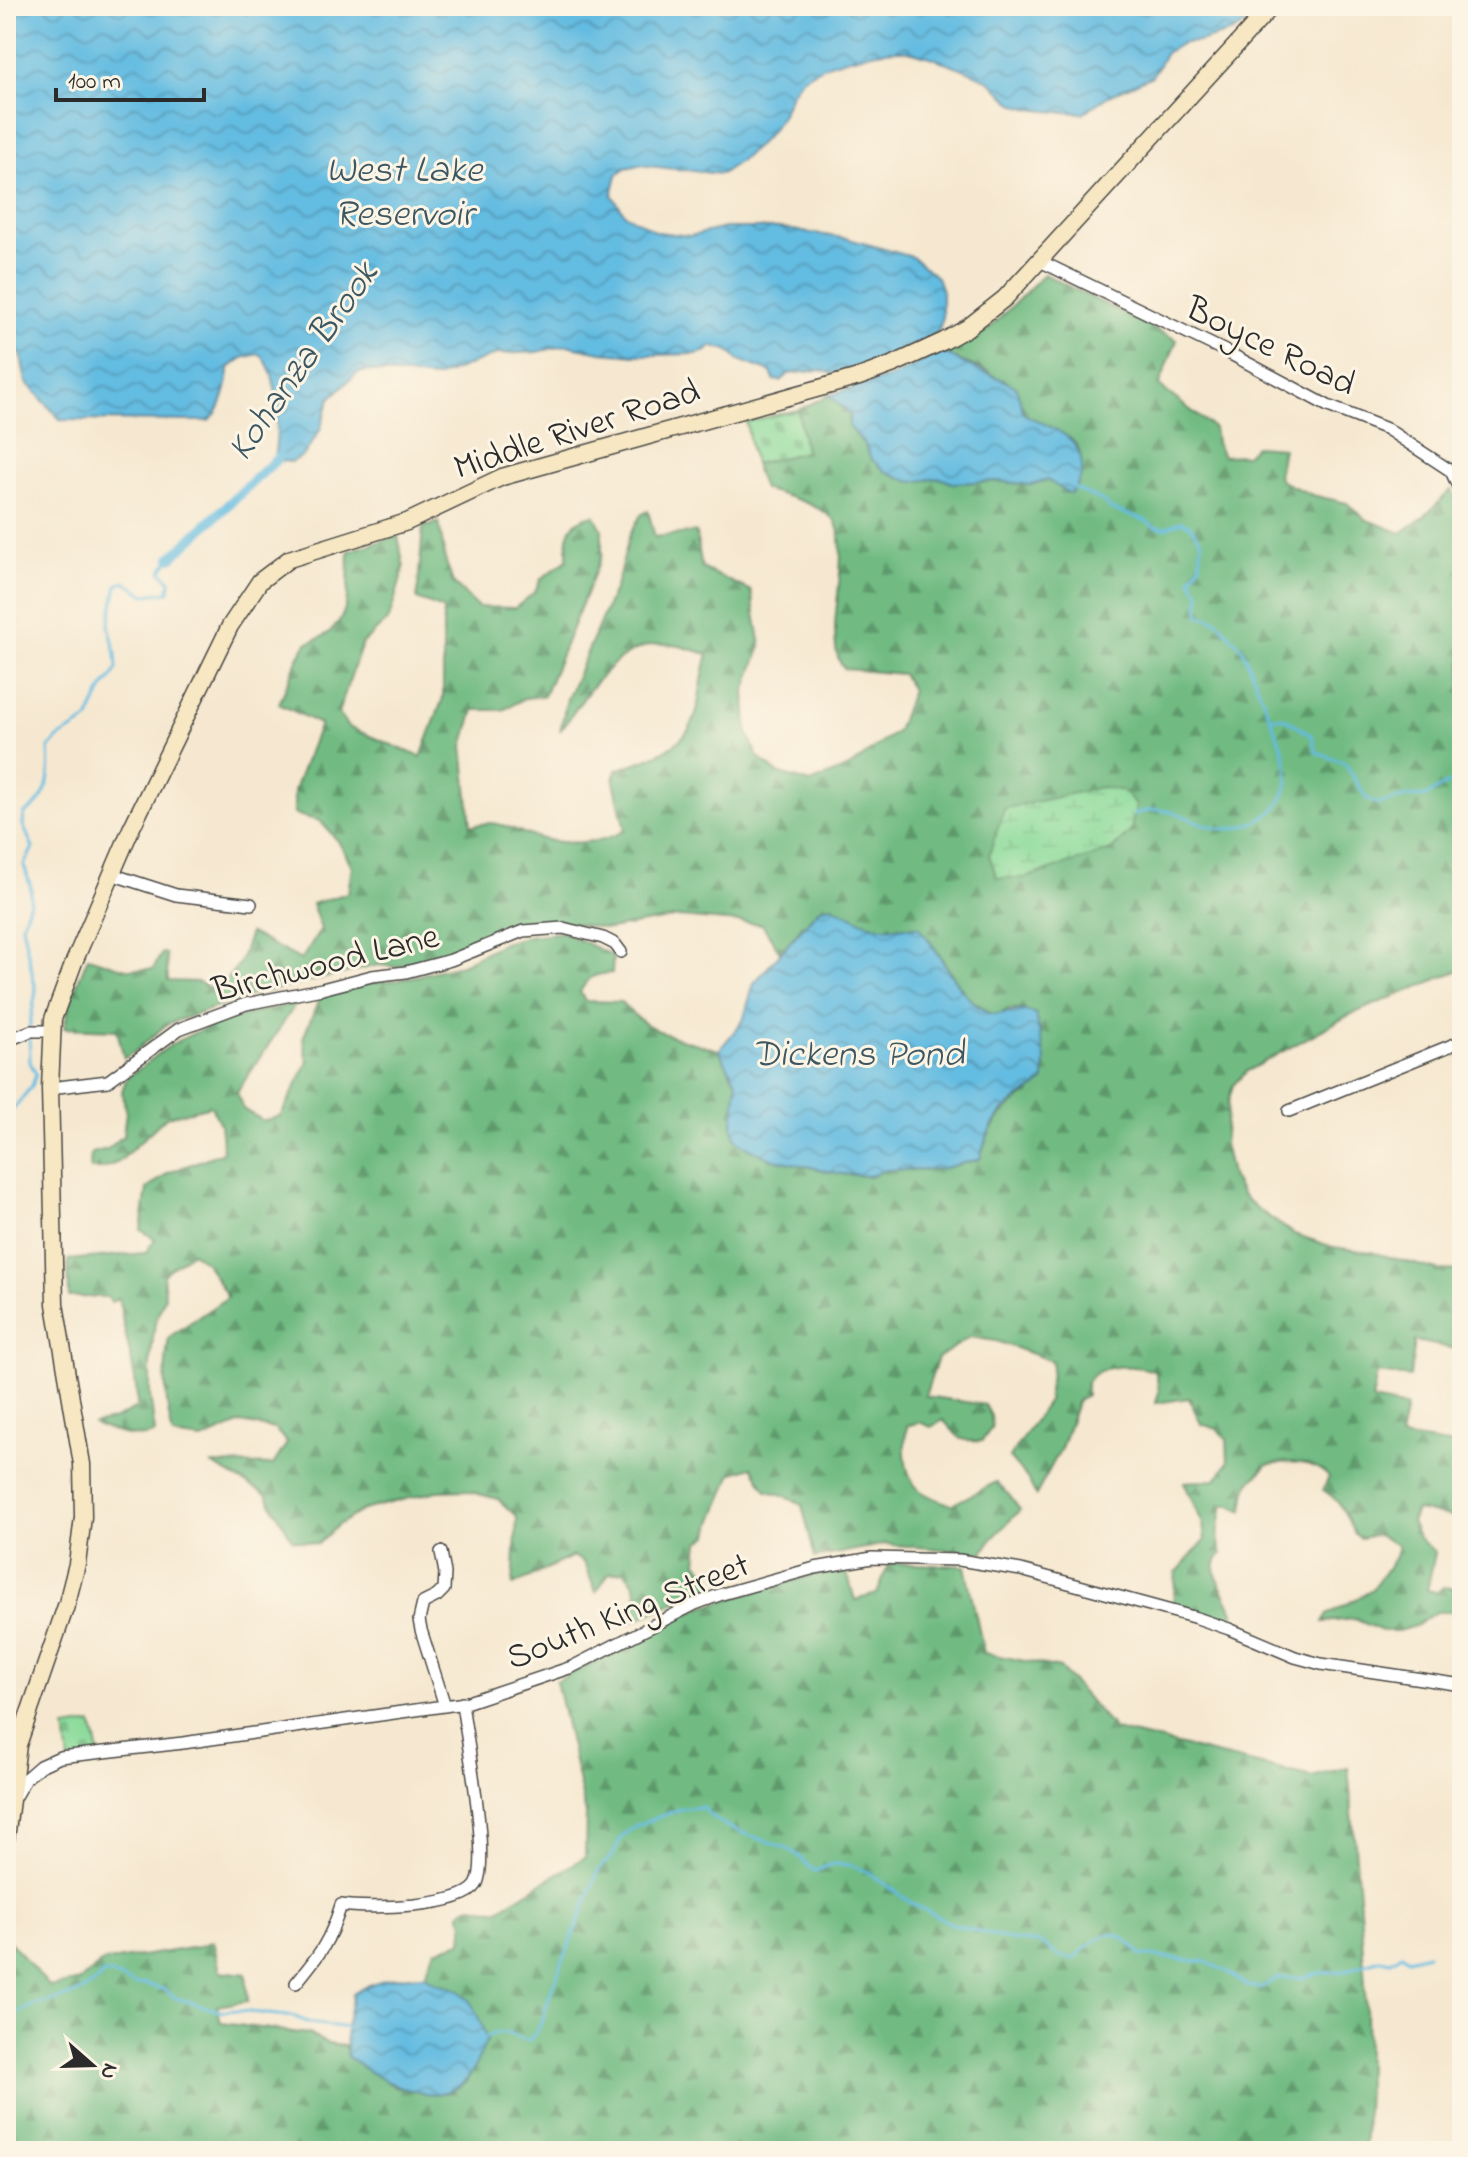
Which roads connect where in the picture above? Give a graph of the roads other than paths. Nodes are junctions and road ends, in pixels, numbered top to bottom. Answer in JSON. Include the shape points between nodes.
{"nodes":[{"id":1,"x":1272,"y":6,"type":"edge"},
{"id":2,"x":1040,"y":261,"type":"junction"},
{"id":3,"x":1462,"y":495,"type":"edge"},
{"id":4,"x":111,"y":874,"type":"junction"},
{"id":5,"x":251,"y":904,"type":"dead end"},
{"id":6,"x":621,"y":952,"type":"dead end"},
{"id":7,"x":46,"y":1030,"type":"junction"},
{"id":8,"x":6,"y":1041,"type":"edge"},
{"id":9,"x":1462,"y":1041,"type":"edge"},
{"id":10,"x":50,"y":1088,"type":"junction"},
{"id":11,"x":1289,"y":1111,"type":"dead end"},
{"id":12,"x":441,"y":1552,"type":"dead end"},
{"id":13,"x":1462,"y":1685,"type":"edge"},
{"id":14,"x":462,"y":1703,"type":"junction"},
{"id":15,"x":445,"y":1706,"type":"junction"},
{"id":16,"x":11,"y":1752,"type":"edge"},
{"id":17,"x":12,"y":1802,"type":"junction"},
{"id":18,"x":6,"y":1839,"type":"edge"},
{"id":19,"x":296,"y":1983,"type":"dead end"}],
"edges":[{"from":1,"to":2,"type":"main road","name":"Middle River Road"},
{"from":2,"to":3,"type":"street","name":"Boyce Road","via":[[1328,406],[1387,429],[1451,471]]},
{"from":2,"to":4,"type":"main road","name":"Middle River Road","via":[[967,328],[894,364],[502,477],[407,522],[315,549],[275,567],[230,626]]},
{"from":4,"to":5,"type":"street","via":[[176,895]]},
{"from":4,"to":7,"type":"main road","name":"Middle River Road"},
{"from":6,"to":10,"type":"street","name":"Birchwood Lane","via":[[603,938],[563,928],[523,931],[406,972],[234,1008],[179,1029],[108,1081]]},
{"from":7,"to":8,"type":"street"},
{"from":7,"to":10,"type":"main road","name":"Middle River Road"},
{"from":9,"to":11,"type":"street"},
{"from":10,"to":16,"type":"main road","name":"Middle River Road","via":[[55,1304],[82,1464],[83,1517],[70,1592]]},
{"from":12,"to":15,"type":"street","via":[[444,1589],[423,1603],[419,1620]]},
{"from":13,"to":14,"type":"street","name":"South King Street","via":[[1321,1664],[1197,1618],[1021,1570],[959,1560],[872,1558],[722,1594],[572,1667]]},
{"from":14,"to":15,"type":"street","name":"South King Street"},
{"from":14,"to":19,"type":"street","via":[[479,1838],[478,1882],[468,1894],[451,1900],[341,1905],[325,1948]]},
{"from":15,"to":17,"type":"street","name":"South King Street","via":[[60,1757],[25,1779]]},
{"from":16,"to":17,"type":"main road","name":"Middle River Road"},
{"from":17,"to":18,"type":"main road","name":"Middle River Road"}]}
